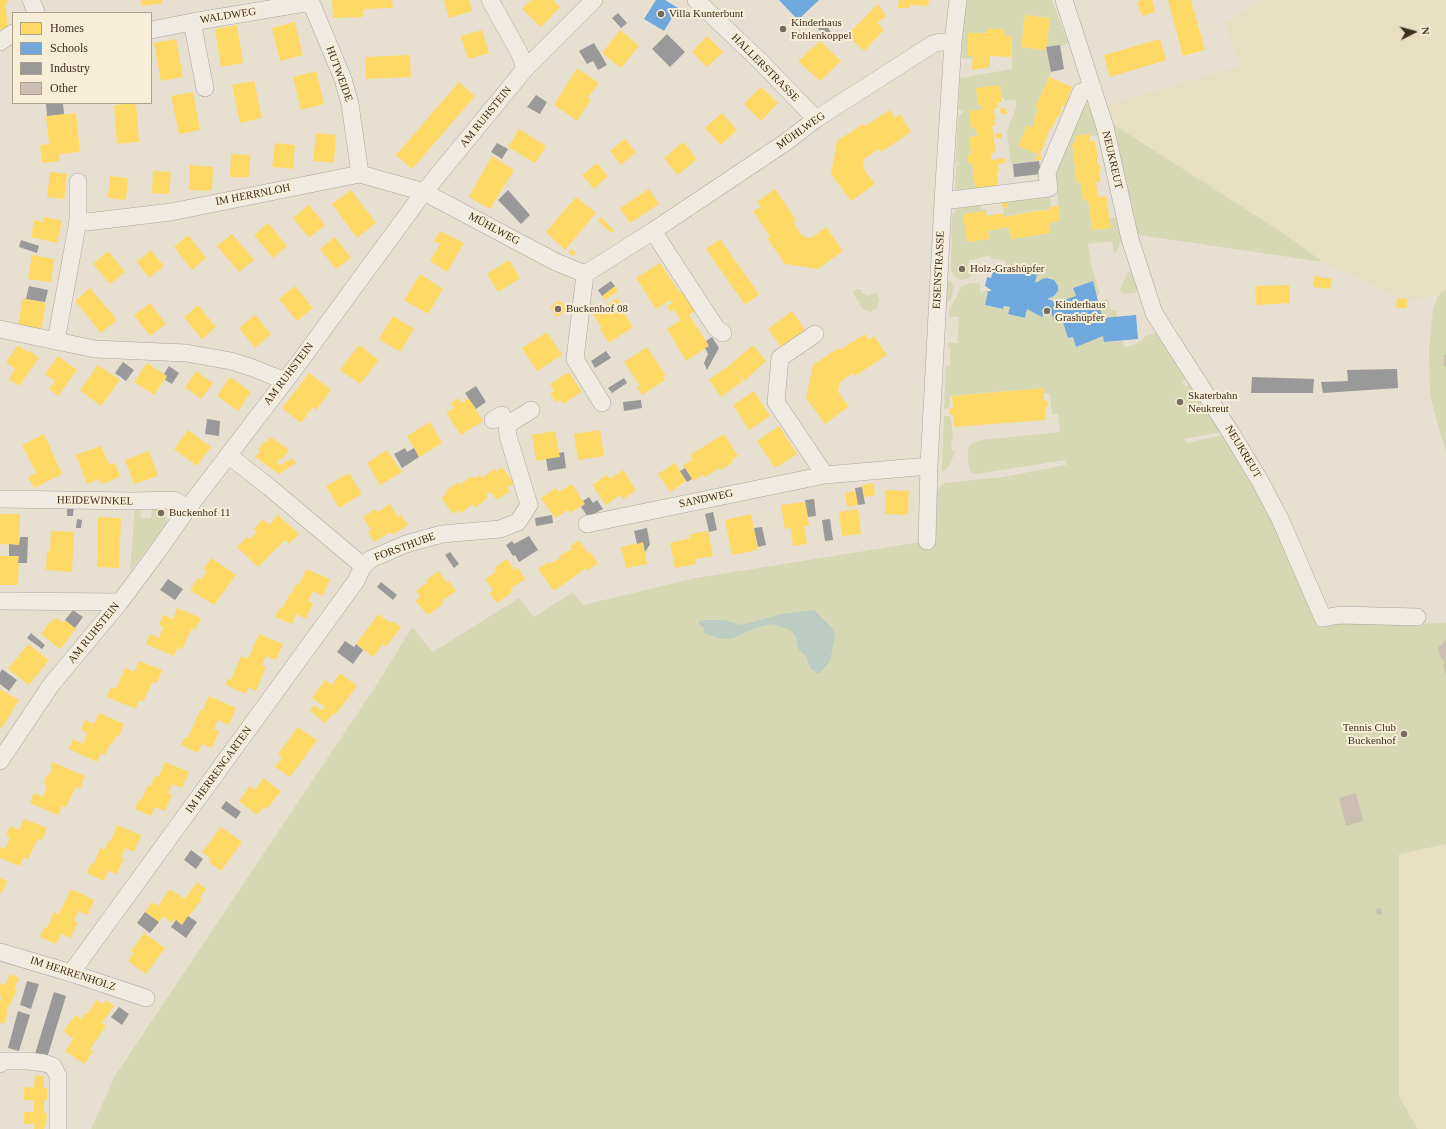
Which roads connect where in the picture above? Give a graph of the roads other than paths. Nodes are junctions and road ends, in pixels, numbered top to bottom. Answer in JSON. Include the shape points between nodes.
{"nodes":[{"id":1,"x":490,"y":0,"type":"edge"},
{"id":2,"x":594,"y":0,"type":"edge"},
{"id":3,"x":696,"y":0,"type":"edge"},
{"id":4,"x":958,"y":0,"type":"edge"},
{"id":5,"x":1064,"y":0,"type":"edge"},
{"id":6,"x":310,"y":1,"type":"edge"},
{"id":7,"x":192,"y":22,"type":"junction"},
{"id":8,"x":152,"y":30,"type":"edge"},
{"id":9,"x":12,"y":34,"type":"edge"},
{"id":10,"x":0,"y":42,"type":"edge"},
{"id":11,"x":953,"y":42,"type":"junction"},
{"id":12,"x":525,"y":69,"type":"junction"},
{"id":13,"x":205,"y":88,"type":"dead end"},
{"id":14,"x":1093,"y":88,"type":"junction"},
{"id":15,"x":816,"y":119,"type":"junction"},
{"id":16,"x":360,"y":174,"type":"junction"},
{"id":17,"x":78,"y":182,"type":"dead end"},
{"id":18,"x":424,"y":192,"type":"junction"},
{"id":19,"x":943,"y":201,"type":"junction"},
{"id":20,"x":78,"y":221,"type":"junction"},
{"id":21,"x":653,"y":232,"type":"junction"},
{"id":22,"x":585,"y":274,"type":"junction"},
{"id":23,"x":0,"y":329,"type":"edge"},
{"id":24,"x":723,"y":333,"type":"dead end"},
{"id":25,"x":815,"y":334,"type":"dead end"},
{"id":26,"x":56,"y":341,"type":"junction"},
{"id":27,"x":285,"y":381,"type":"junction"},
{"id":28,"x":602,"y":403,"type":"dead end"},
{"id":29,"x":531,"y":410,"type":"dead end"},
{"id":30,"x":228,"y":455,"type":"junction"},
{"id":31,"x":929,"y":466,"type":"junction"},
{"id":32,"x":825,"y":475,"type":"junction"},
{"id":33,"x":0,"y":500,"type":"edge"},
{"id":34,"x":188,"y":508,"type":"junction"},
{"id":35,"x":587,"y":524,"type":"dead end"},
{"id":36,"x":927,"y":541,"type":"dead end"},
{"id":37,"x":363,"y":566,"type":"junction"},
{"id":38,"x":0,"y":601,"type":"edge"},
{"id":39,"x":120,"y":602,"type":"junction"},
{"id":40,"x":1417,"y":617,"type":"dead end"},
{"id":41,"x":0,"y":761,"type":"edge"},
{"id":42,"x":0,"y":952,"type":"edge"},
{"id":43,"x":71,"y":973,"type":"junction"},
{"id":44,"x":146,"y":998,"type":"dead end"},
{"id":45,"x":0,"y":1064,"type":"edge"},
{"id":46,"x":58,"y":1129,"type":"edge"}],
"edges":[{"from":1,"to":12,"type":"street","via":[[520,54]]},
{"from":2,"to":12,"type":"street","name":"AM RUHSTEIN"},
{"from":3,"to":15,"type":"street","name":"HALLERSTRASSE"},
{"from":4,"to":11,"type":"street","name":"EISENSTRASSE"},
{"from":5,"to":14,"type":"street","name":"NEUKREUT"},
{"from":6,"to":7,"type":"street","name":"WALDWEG"},
{"from":6,"to":16,"type":"street","name":"HUTWEIDE","via":[[343,79],[350,104]]},
{"from":7,"to":8,"type":"street","name":"WALDWEG"},
{"from":7,"to":13,"type":"street","name":"WALDWEG"},
{"from":9,"to":10,"type":"street"},
{"from":11,"to":15,"type":"street","name":"MÜHLWEG","via":[[933,44]]},
{"from":11,"to":19,"type":"street","name":"EISENSTRASSE"},
{"from":12,"to":18,"type":"street","name":"AM RUHSTEIN"},
{"from":14,"to":19,"type":"street","via":[[1081,92],[1047,173],[1049,188]]},
{"from":14,"to":40,"type":"street","name":"NEUKREUT","via":[[1105,127],[1130,239],[1154,313],[1260,481],[1280,519],[1323,618]]},
{"from":15,"to":21,"type":"street","name":"MÜHLWEG"},
{"from":16,"to":18,"type":"street","name":"IM HERRNLOH"},
{"from":16,"to":20,"type":"street","name":"IM HERRNLOH","via":[[171,212]]},
{"from":17,"to":20,"type":"street"},
{"from":18,"to":22,"type":"street","name":"MÜHLWEG","via":[[556,262]]},
{"from":18,"to":27,"type":"street","name":"AM RUHSTEIN"},
{"from":19,"to":31,"type":"street","name":"EISENSTRASSE"},
{"from":20,"to":26,"type":"street"},
{"from":21,"to":22,"type":"street","name":"MÜHLWEG"},
{"from":21,"to":24,"type":"street","via":[[716,328]]},
{"from":22,"to":28,"type":"street","via":[[575,359]]},
{"from":23,"to":26,"type":"street"},
{"from":25,"to":32,"type":"street","via":[[780,358],[776,402]]},
{"from":26,"to":27,"type":"street","via":[[95,349],[186,354],[231,361]]},
{"from":27,"to":30,"type":"street","name":"AM RUHSTEIN"},
{"from":29,"to":37,"type":"street","name":"FORSTHUBE","via":[[500,422],[508,436],[529,505],[518,522],[500,529],[442,534],[406,544],[371,559]]},
{"from":30,"to":34,"type":"street","name":"AM RUHSTEIN"},
{"from":30,"to":37,"type":"street","name":"FORSTHUBE"},
{"from":31,"to":32,"type":"street","name":"SANDWEG"},
{"from":31,"to":36,"type":"street","name":"EISENSTRASSE"},
{"from":32,"to":35,"type":"street","name":"SANDWEG"},
{"from":33,"to":34,"type":"street","name":"HEIDEWINKEL","via":[[174,500]]},
{"from":34,"to":39,"type":"street","name":"AM RUHSTEIN"},
{"from":37,"to":43,"type":"street","name":"IM HERRENGARTEN","via":[[356,581]]},
{"from":38,"to":39,"type":"street"},
{"from":39,"to":41,"type":"street","name":"AM RUHSTEIN","via":[[51,685]]},
{"from":42,"to":43,"type":"street","name":"IM HERRENHOLZ"},
{"from":43,"to":44,"type":"street","name":"IM HERRENHOLZ"},
{"from":45,"to":46,"type":"street","via":[[11,1061],[53,1066],[58,1076]]}]}
